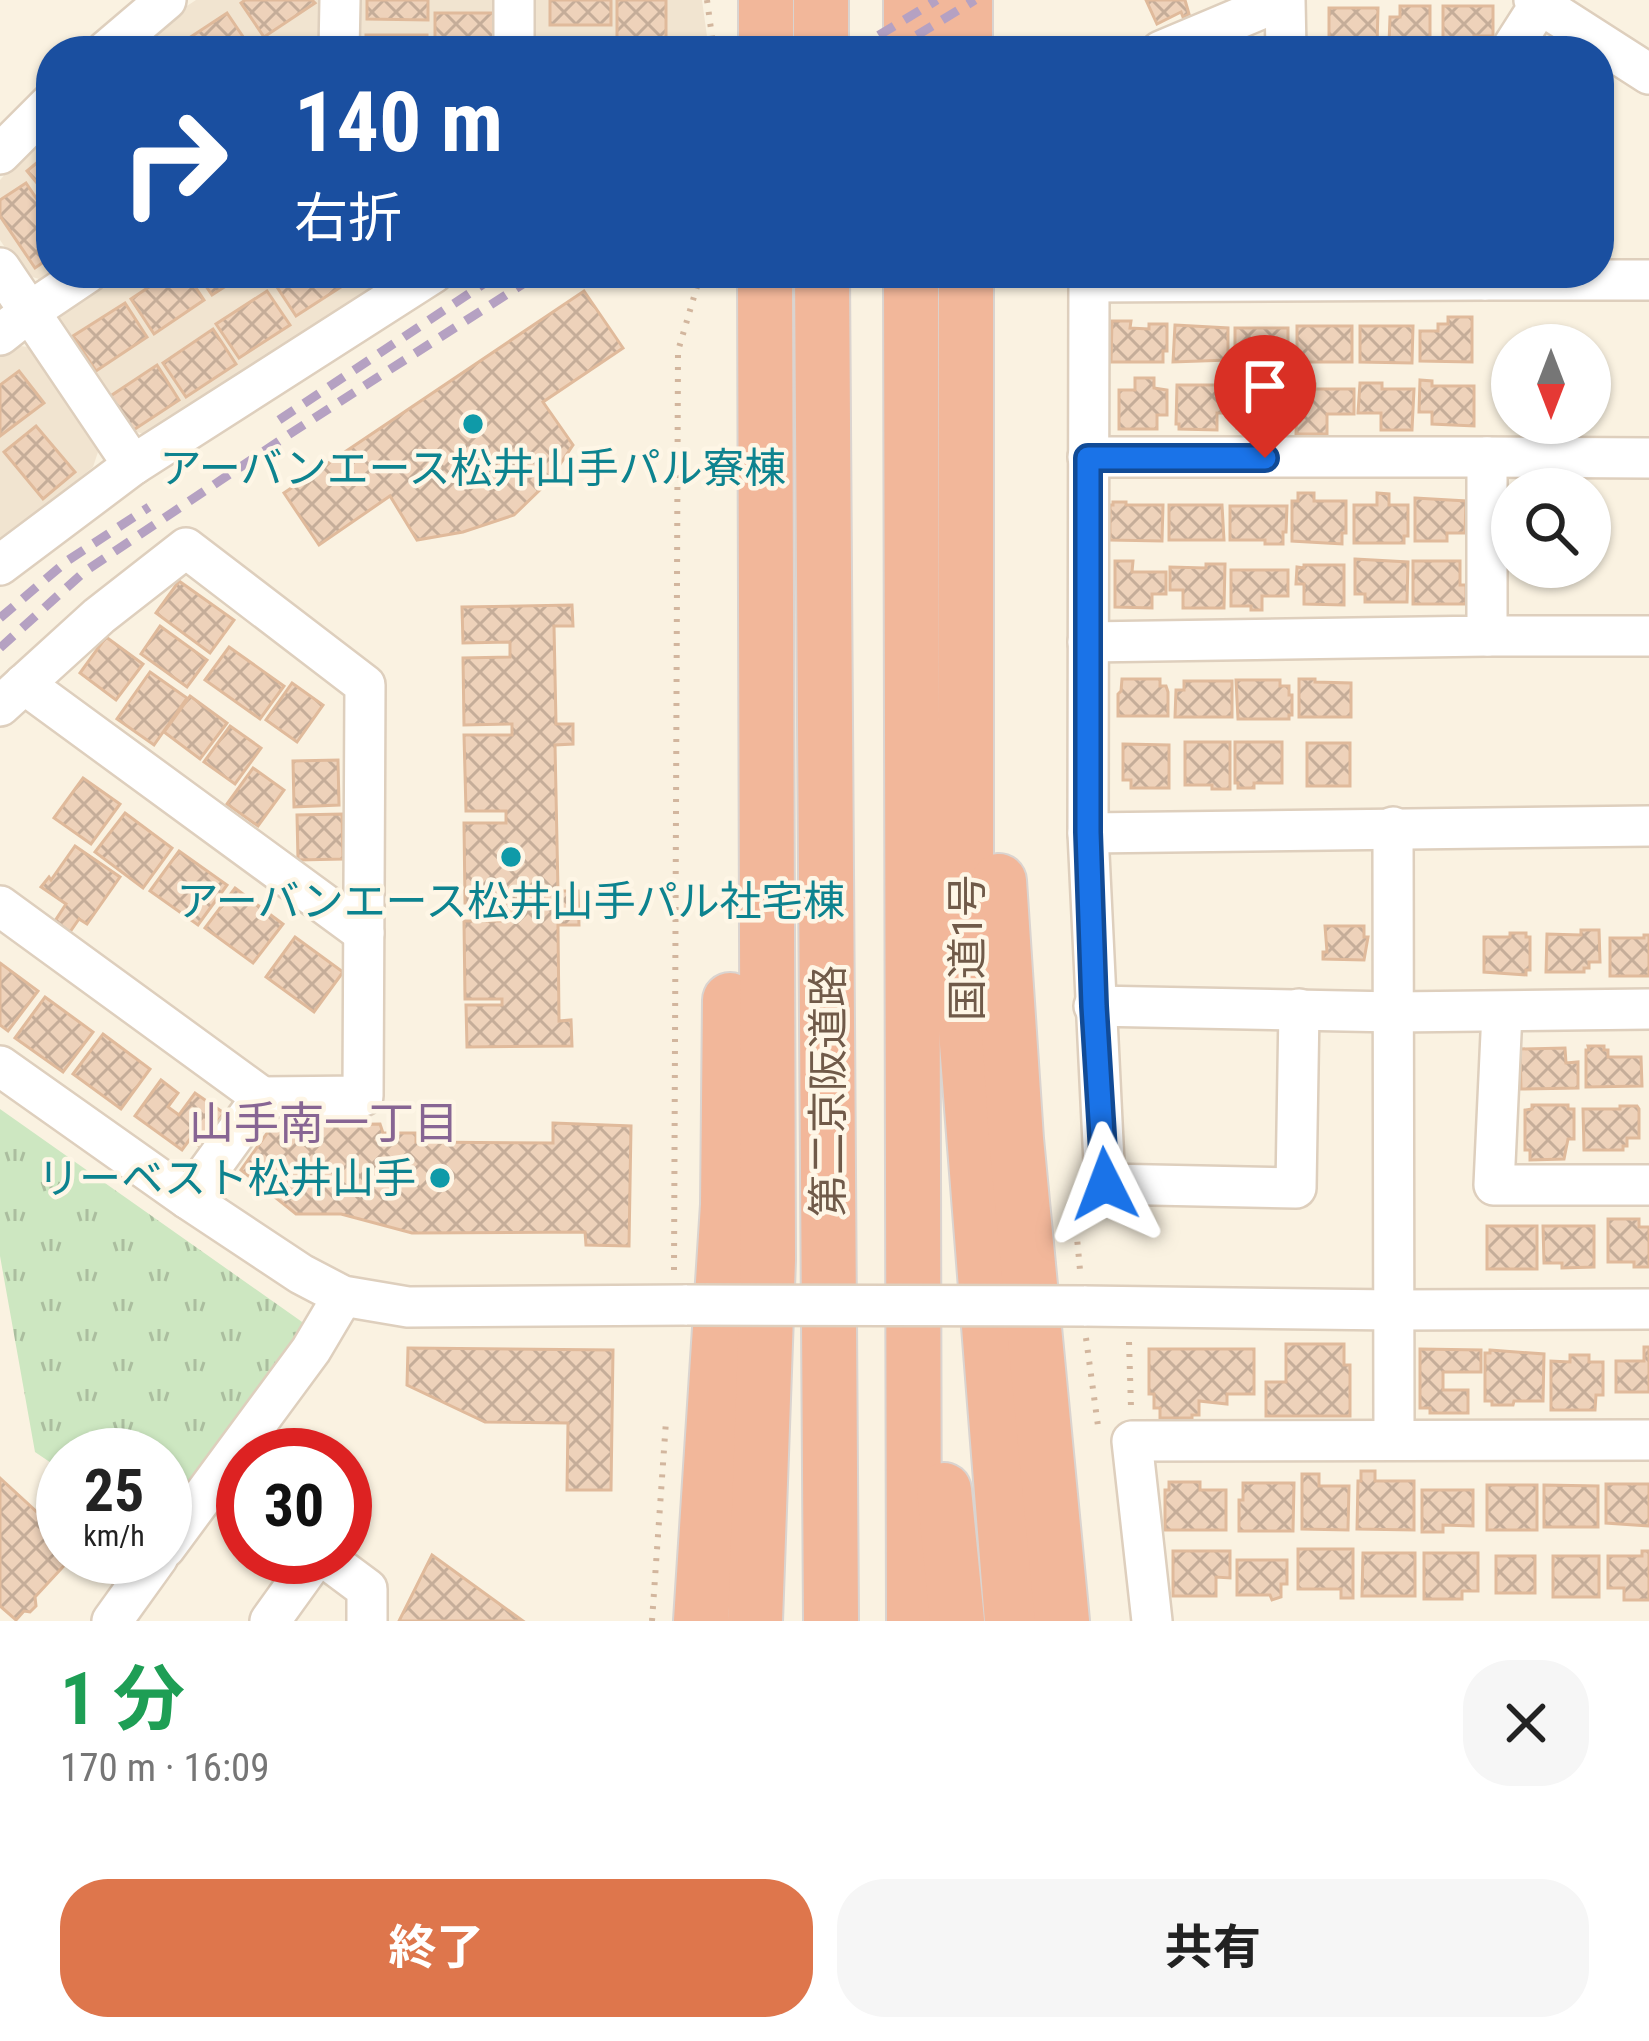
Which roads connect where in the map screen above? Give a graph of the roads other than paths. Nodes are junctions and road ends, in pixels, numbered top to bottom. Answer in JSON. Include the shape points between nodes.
{"nodes":[{"id":1,"x":166,"y":0,"type":"edge"},
{"id":2,"x":340,"y":0,"type":"edge"},
{"id":3,"x":514,"y":0,"type":"edge"},
{"id":4,"x":766,"y":0,"type":"edge"},
{"id":5,"x":820,"y":0,"type":"edge"},
{"id":6,"x":911,"y":0,"type":"edge"},
{"id":7,"x":965,"y":0,"type":"edge"},
{"id":8,"x":1284,"y":0,"type":"edge"},
{"id":9,"x":1537,"y":2,"type":"edge"},
{"id":10,"x":124,"y":36,"type":"edge"},
{"id":11,"x":339,"y":36,"type":"edge"},
{"id":12,"x":514,"y":36,"type":"edge"},
{"id":13,"x":766,"y":36,"type":"edge"},
{"id":14,"x":821,"y":36,"type":"edge"},
{"id":15,"x":911,"y":36,"type":"edge"},
{"id":16,"x":965,"y":36,"type":"edge"},
{"id":17,"x":1197,"y":36,"type":"edge"},
{"id":18,"x":1285,"y":36,"type":"edge"},
{"id":19,"x":1518,"y":36,"type":"edge"},
{"id":20,"x":1590,"y":36,"type":"edge"},
{"id":21,"x":1614,"y":52,"type":"edge"},
{"id":22,"x":1649,"y":74,"type":"edge"},
{"id":23,"x":36,"y":119,"type":"edge"},
{"id":24,"x":0,"y":154,"type":"edge"},
{"id":25,"x":0,"y":268,"type":"edge"},
{"id":26,"x":1614,"y":279,"type":"edge"},
{"id":27,"x":1649,"y":280,"type":"edge"},
{"id":28,"x":65,"y":288,"type":"edge"},
{"id":29,"x":410,"y":288,"type":"edge"},
{"id":30,"x":765,"y":288,"type":"edge"},
{"id":31,"x":822,"y":288,"type":"edge"},
{"id":32,"x":911,"y":288,"type":"edge"},
{"id":33,"x":965,"y":288,"type":"edge"},
{"id":34,"x":1089,"y":288,"type":"edge"},
{"id":35,"x":15,"y":323,"type":"edge"},
{"id":36,"x":1088,"y":458,"type":"junction"},
{"id":37,"x":1486,"y":458,"type":"junction"},
{"id":38,"x":1649,"y":458,"type":"edge"},
{"id":39,"x":133,"y":465,"type":"junction"},
{"id":40,"x":966,"y":533,"type":"junction"},
{"id":41,"x":764,"y":559,"type":"junction"},
{"id":42,"x":0,"y":566,"type":"edge"},
{"id":43,"x":1487,"y":636,"type":"junction"},
{"id":44,"x":1649,"y":636,"type":"edge"},
{"id":45,"x":1088,"y":641,"type":"junction"},
{"id":46,"x":12,"y":695,"type":"edge"},
{"id":47,"x":1649,"y":826,"type":"edge"},
{"id":48,"x":1393,"y":827,"type":"junction"},
{"id":49,"x":1088,"y":832,"type":"junction"},
{"id":50,"x":0,"y":906,"type":"edge"},
{"id":51,"x":364,"y":933,"type":"junction"},
{"id":52,"x":1094,"y":1006,"type":"junction"},
{"id":53,"x":1298,"y":1009,"type":"junction"},
{"id":54,"x":1649,"y":1009,"type":"edge"},
{"id":55,"x":1395,"y":1012,"type":"junction"},
{"id":56,"x":1502,"y":1012,"type":"junction"},
{"id":57,"x":0,"y":1066,"type":"edge"},
{"id":58,"x":262,"y":1097,"type":"junction"},
{"id":59,"x":911,"y":1154,"type":"junction"},
{"id":60,"x":1649,"y":1185,"type":"edge"},
{"id":61,"x":188,"y":1198,"type":"junction"},
{"id":62,"x":343,"y":1296,"type":"junction"},
{"id":63,"x":1649,"y":1309,"type":"edge"},
{"id":64,"x":1395,"y":1310,"type":"junction"},
{"id":65,"x":265,"y":1428,"type":"edge"},
{"id":66,"x":1394,"y":1440,"type":"junction"},
{"id":67,"x":1649,"y":1440,"type":"edge"},
{"id":68,"x":216,"y":1500,"type":"edge"},
{"id":69,"x":192,"y":1523,"type":"edge"},
{"id":70,"x":139,"y":1584,"type":"edge"},
{"id":71,"x":299,"y":1584,"type":"edge"},
{"id":72,"x":360,"y":1584,"type":"edge"},
{"id":73,"x":112,"y":1621,"type":"edge"},
{"id":74,"x":270,"y":1621,"type":"edge"},
{"id":75,"x":367,"y":1621,"type":"edge"},
{"id":76,"x":701,"y":1621,"type":"edge"},
{"id":77,"x":755,"y":1621,"type":"edge"},
{"id":78,"x":831,"y":1621,"type":"edge"},
{"id":79,"x":914,"y":1621,"type":"edge"},
{"id":80,"x":957,"y":1621,"type":"edge"},
{"id":81,"x":1012,"y":1621,"type":"edge"},
{"id":82,"x":1062,"y":1621,"type":"edge"},
{"id":83,"x":1152,"y":1621,"type":"edge"}],
"edges":[{"from":1,"to":10,"type":"street"},
{"from":2,"to":11,"type":"street"},
{"from":3,"to":12,"type":"street"},
{"from":4,"to":13,"type":"highway"},
{"from":5,"to":14,"type":"highway"},
{"from":6,"to":15,"type":"highway"},
{"from":7,"to":16,"type":"highway"},
{"from":8,"to":17,"type":"street"},
{"from":8,"to":18,"type":"street"},
{"from":9,"to":19,"type":"street"},
{"from":9,"to":20,"type":"street"},
{"from":21,"to":22,"type":"street"},
{"from":23,"to":24,"type":"street"},
{"from":25,"to":35,"type":"street"},
{"from":26,"to":27,"type":"street"},
{"from":28,"to":35,"type":"street"},
{"from":29,"to":39,"type":"street"},
{"from":30,"to":41,"type":"highway"},
{"from":31,"to":78,"type":"highway","name":"第二京阪道路"},
{"from":32,"to":59,"type":"highway","name":"第二京阪道路"},
{"from":33,"to":40,"type":"highway","name":"国道1号"},
{"from":34,"to":36,"type":"street"},
{"from":35,"to":39,"type":"street"},
{"from":36,"to":37,"type":"street"},
{"from":36,"to":45,"type":"street"},
{"from":37,"to":38,"type":"street"},
{"from":37,"to":43,"type":"street"},
{"from":39,"to":42,"type":"street"},
{"from":40,"to":81,"type":"highway","name":"国道1号","via":[[966,1030]]},
{"from":40,"to":82,"type":"highway","via":[[984,659],[1016,1139]]},
{"from":41,"to":76,"type":"highway","via":[[733,618],[728,1205]]},
{"from":41,"to":77,"type":"highway","via":[[768,1260]]},
{"from":43,"to":44,"type":"street"},
{"from":43,"to":45,"type":"street"},
{"from":45,"to":49,"type":"street"},
{"from":46,"to":51,"type":"street"},
{"from":46,"to":51,"type":"street","via":[[186,548],[365,685]]},
{"from":47,"to":48,"type":"street"},
{"from":48,"to":49,"type":"street"},
{"from":48,"to":55,"type":"street"},
{"from":49,"to":52,"type":"street"},
{"from":50,"to":58,"type":"street"},
{"from":51,"to":58,"type":"street","via":[[363,1096]]},
{"from":52,"to":53,"type":"street"},
{"from":52,"to":53,"type":"street","via":[[1105,1184],[1248,1187],[1296,1187]]},
{"from":53,"to":55,"type":"street"},
{"from":54,"to":56,"type":"street"},
{"from":55,"to":56,"type":"street"},
{"from":55,"to":64,"type":"street"},
{"from":56,"to":60,"type":"street","via":[[1494,1185]]},
{"from":57,"to":61,"type":"street"},
{"from":58,"to":61,"type":"street"},
{"from":59,"to":79,"type":"highway","name":"第二京阪道路"},
{"from":59,"to":80,"type":"highway"},
{"from":61,"to":62,"type":"street"},
{"from":62,"to":64,"type":"street","bridge":true,"via":[[408,1307]]},
{"from":62,"to":65,"type":"street"},
{"from":63,"to":64,"type":"street"},
{"from":64,"to":66,"type":"street"},
{"from":66,"to":67,"type":"street"},
{"from":66,"to":83,"type":"street","via":[[1132,1441]]},
{"from":68,"to":69,"type":"street"},
{"from":70,"to":73,"type":"street"},
{"from":71,"to":74,"type":"street"},
{"from":72,"to":75,"type":"street","via":[[367,1589]]}]}
